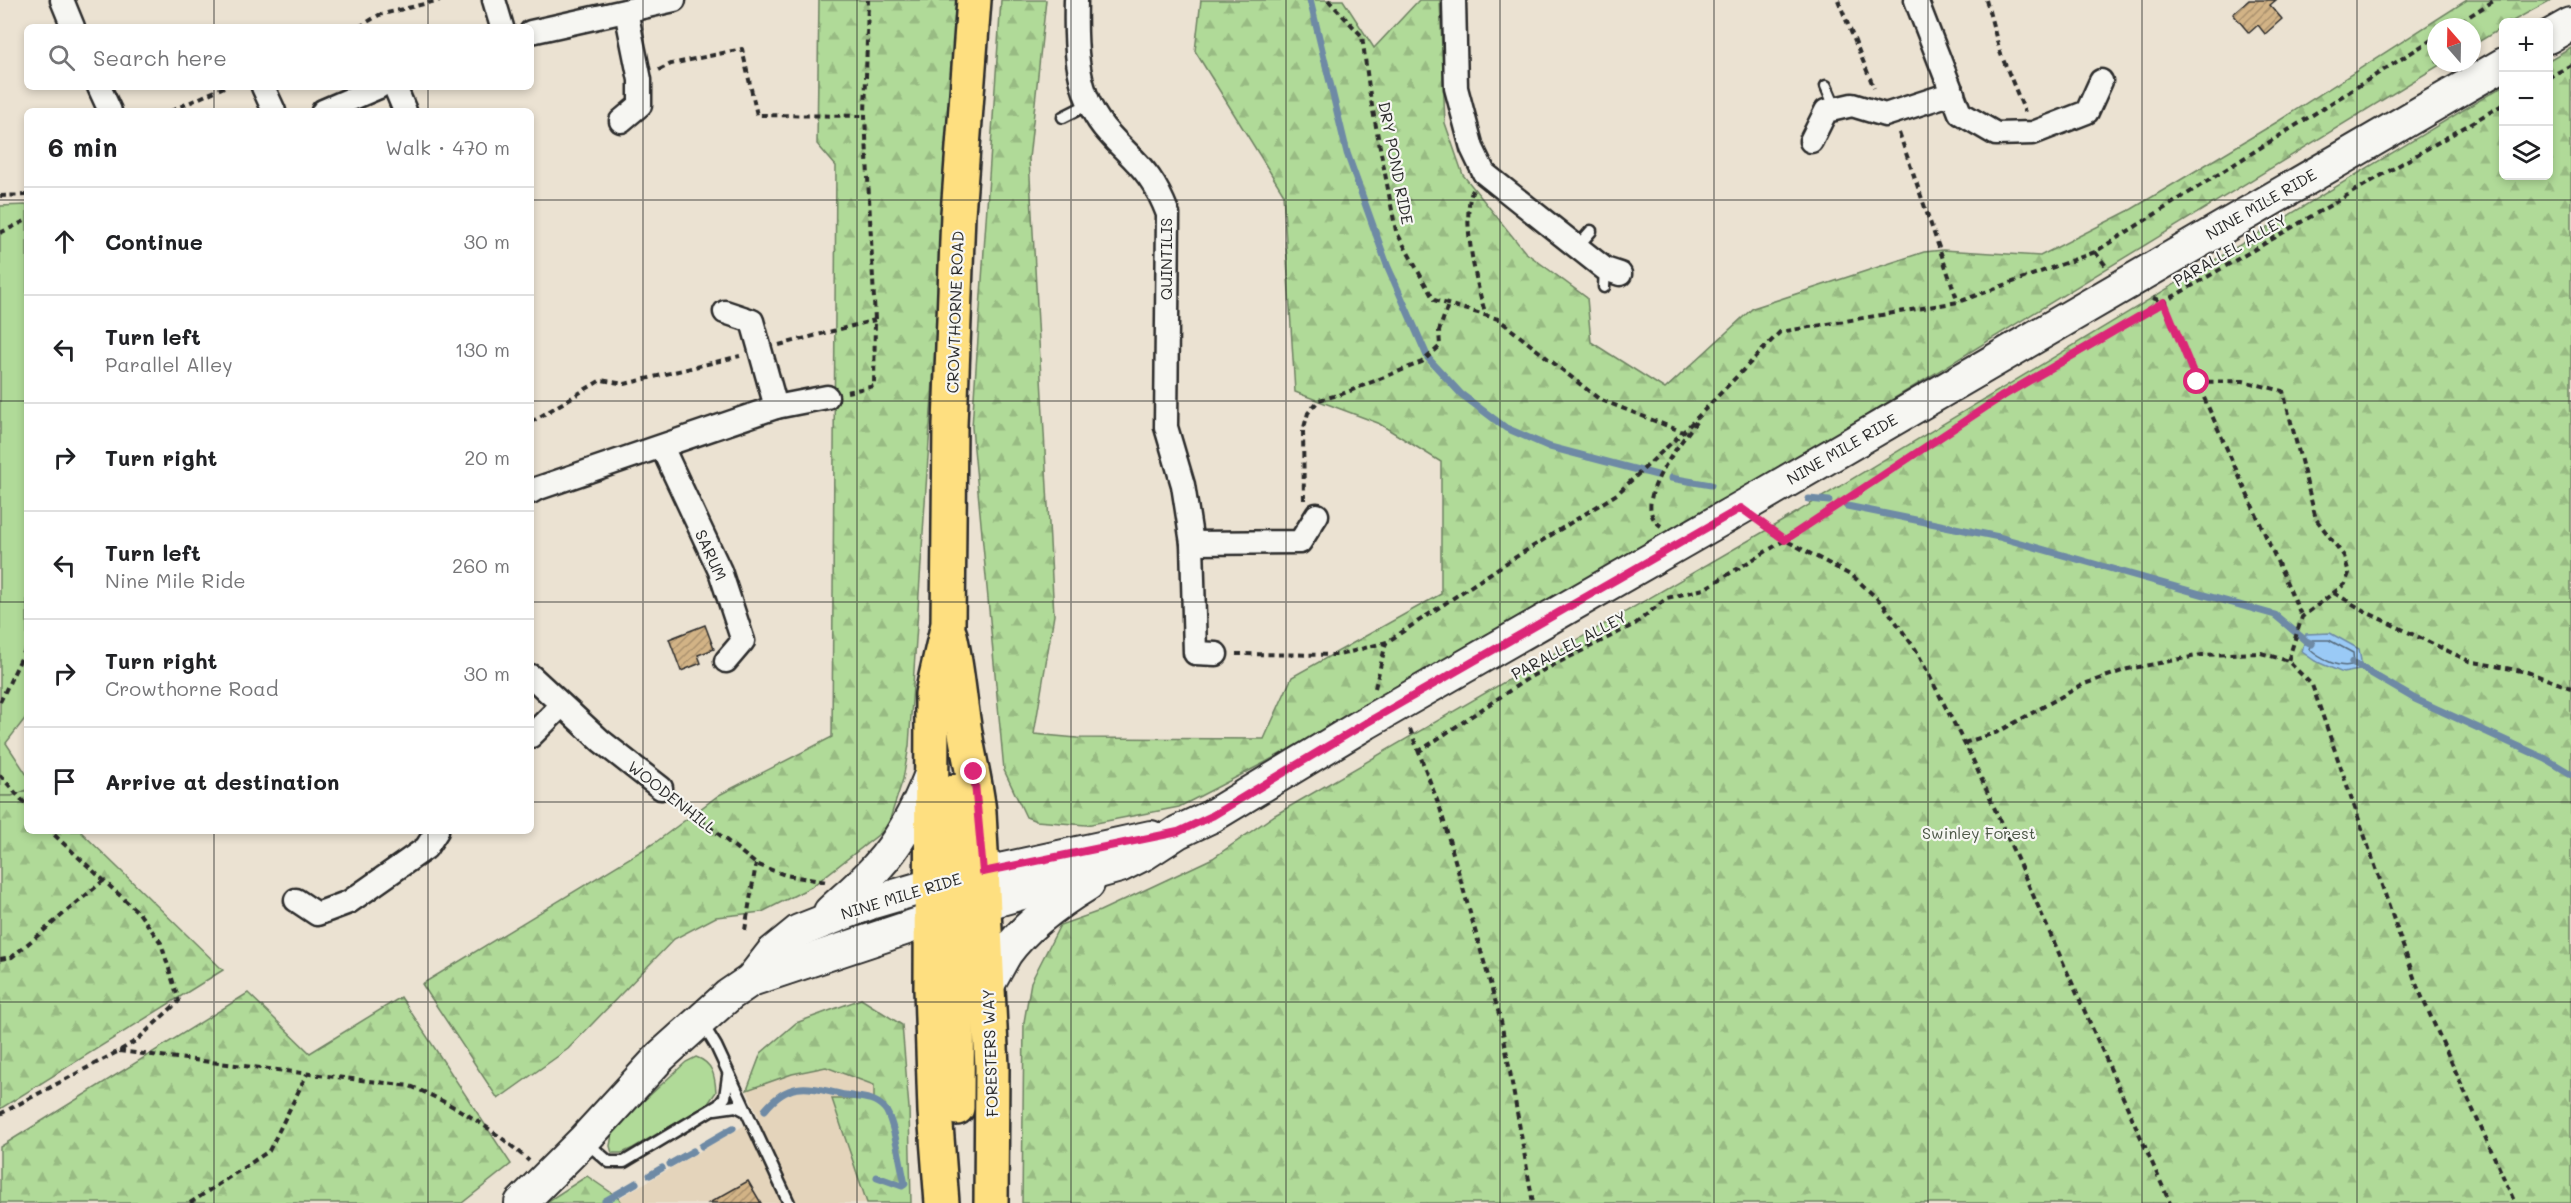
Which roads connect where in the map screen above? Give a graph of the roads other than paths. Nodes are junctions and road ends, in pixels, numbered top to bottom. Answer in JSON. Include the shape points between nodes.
{"nodes":[{"id":1,"x":62,"y":0,"type":"edge"},
{"id":2,"x":494,"y":0,"type":"edge"},
{"id":3,"x":675,"y":0,"type":"edge"},
{"id":4,"x":974,"y":0,"type":"edge"},
{"id":5,"x":1076,"y":0,"type":"edge"},
{"id":6,"x":1454,"y":0,"type":"edge"},
{"id":7,"x":1916,"y":0,"type":"edge"},
{"id":8,"x":626,"y":11,"type":"junction"},
{"id":9,"x":72,"y":24,"type":"edge"},
{"id":10,"x":501,"y":24,"type":"edge"},
{"id":11,"x":2571,"y":24,"type":"edge"},
{"id":12,"x":534,"y":31,"type":"edge"},
{"id":13,"x":2553,"y":35,"type":"edge"},
{"id":14,"x":2499,"y":67,"type":"edge"},
{"id":15,"x":2101,"y":81,"type":"dead end"},
{"id":16,"x":1826,"y":86,"type":"dead end"},
{"id":17,"x":100,"y":90,"type":"edge"},
{"id":18,"x":264,"y":90,"type":"edge"},
{"id":19,"x":372,"y":90,"type":"edge"},
{"id":20,"x":397,"y":90,"type":"edge"},
{"id":21,"x":1953,"y":93,"type":"junction"},
{"id":22,"x":1089,"y":105,"type":"junction"},
{"id":23,"x":109,"y":108,"type":"edge"},
{"id":24,"x":273,"y":108,"type":"edge"},
{"id":25,"x":330,"y":108,"type":"edge"},
{"id":26,"x":404,"y":108,"type":"edge"},
{"id":27,"x":1836,"y":109,"type":"junction"},
{"id":28,"x":1063,"y":117,"type":"dead end"},
{"id":29,"x":621,"y":121,"type":"dead end"},
{"id":30,"x":1811,"y":141,"type":"dead end"},
{"id":31,"x":1609,"y":277,"type":"dead end"},
{"id":32,"x":725,"y":312,"type":"dead end"},
{"id":33,"x":827,"y":397,"type":"road end"},
{"id":34,"x":776,"y":407,"type":"junction"},
{"id":35,"x":662,"y":447,"type":"junction"},
{"id":36,"x":534,"y":487,"type":"edge"},
{"id":37,"x":1317,"y":515,"type":"road end"},
{"id":38,"x":1192,"y":543,"type":"junction"},
{"id":39,"x":948,"y":624,"type":"junction"},
{"id":40,"x":1216,"y":654,"type":"road end"},
{"id":41,"x":726,"y":661,"type":"dead end"},
{"id":42,"x":534,"y":679,"type":"edge"},
{"id":43,"x":561,"y":706,"type":"junction"},
{"id":44,"x":534,"y":733,"type":"edge"},
{"id":45,"x":931,"y":774,"type":"junction"},
{"id":46,"x":661,"y":788,"type":"road end"},
{"id":47,"x":1178,"y":832,"type":"junction"},
{"id":48,"x":435,"y":834,"type":"edge"},
{"id":49,"x":1120,"y":866,"type":"junction"},
{"id":50,"x":963,"y":890,"type":"junction"},
{"id":51,"x":296,"y":900,"type":"dead end"},
{"id":52,"x":930,"y":920,"type":"junction"},
{"id":53,"x":821,"y":921,"type":"junction"},
{"id":54,"x":751,"y":980,"type":"junction"},
{"id":55,"x":988,"y":986,"type":"junction"},
{"id":56,"x":700,"y":1020,"type":"junction"},
{"id":57,"x":728,"y":1072,"type":"junction"},
{"id":58,"x":711,"y":1111,"type":"junction"},
{"id":59,"x":746,"y":1111,"type":"junction"},
{"id":60,"x":584,"y":1140,"type":"junction"},
{"id":61,"x":521,"y":1203,"type":"edge"},
{"id":62,"x":789,"y":1203,"type":"edge"},
{"id":63,"x":942,"y":1203,"type":"edge"},
{"id":64,"x":949,"y":1203,"type":"edge"},
{"id":65,"x":991,"y":1203,"type":"edge"}],
"edges":[{"from":1,"to":9,"type":"street"},
{"from":2,"to":10,"type":"street"},
{"from":3,"to":8,"type":"street"},
{"from":4,"to":39,"type":"main road","name":"CROWTHORNE ROAD","via":[[958,214]]},
{"from":5,"to":22,"type":"street","name":"QUINTILIS","via":[[1077,47]]},
{"from":6,"to":31,"type":"street","via":[[1456,88],[1472,148],[1484,173],[1584,239]]},
{"from":7,"to":21,"type":"street"},
{"from":8,"to":12,"type":"street"},
{"from":8,"to":29,"type":"street","via":[[640,80],[640,105]]},
{"from":11,"to":13,"type":"main road"},
{"from":14,"to":47,"type":"main road","name":"NINE MILE RIDE","via":[[1212,816]]},
{"from":15,"to":21,"type":"street","via":[[2087,112],[2033,133],[1996,134],[1960,114]]},
{"from":16,"to":27,"type":"lane"},
{"from":17,"to":23,"type":"street"},
{"from":18,"to":24,"type":"street"},
{"from":19,"to":25,"type":"street"},
{"from":20,"to":26,"type":"street"},
{"from":21,"to":27,"type":"street","via":[[1888,114],[1852,105]]},
{"from":22,"to":28,"type":"lane"},
{"from":22,"to":38,"type":"street","name":"QUINTILIS","via":[[1148,176],[1168,214],[1166,427],[1183,485]]},
{"from":27,"to":30,"type":"street","via":[[1826,111]]},
{"from":32,"to":34,"type":"street","via":[[752,321]]},
{"from":33,"to":34,"type":"street"},
{"from":34,"to":35,"type":"street"},
{"from":35,"to":36,"type":"street"},
{"from":35,"to":41,"type":"street","name":"SARUM","via":[[720,571],[743,641]]},
{"from":37,"to":38,"type":"street","via":[[1300,542]]},
{"from":38,"to":40,"type":"street","name":"QUINTILIS","via":[[1195,653]]},
{"from":39,"to":45,"type":"main road","name":"CROWTHORNE ROAD","via":[[932,694]]},
{"from":39,"to":50,"type":"main road","name":"CROWTHORNE ROAD","via":[[974,772]]},
{"from":42,"to":43,"type":"street","name":"WOODENHILL"},
{"from":43,"to":44,"type":"street"},
{"from":43,"to":46,"type":"street","name":"WOODENHILL"},
{"from":45,"to":50,"type":"main road","name":"CROWTHORNE ROAD"},
{"from":45,"to":53,"type":"main road","via":[[908,825],[883,861]]},
{"from":47,"to":49,"type":"main road","name":"NINE MILE RIDE"},
{"from":47,"to":50,"type":"main road","name":"NINE MILE RIDE"},
{"from":48,"to":51,"type":"street","via":[[426,848],[349,902],[317,914]]},
{"from":49,"to":50,"type":"main road","name":"NINE MILE RIDE"},
{"from":49,"to":55,"type":"main road","via":[[1061,902],[1030,928],[1006,953]]},
{"from":50,"to":52,"type":"main road"},
{"from":50,"to":53,"type":"main road","name":"NINE MILE RIDE","via":[[893,895]]},
{"from":50,"to":55,"type":"main road","name":"FORESTERS WAY"},
{"from":50,"to":64,"type":"main road","via":[[957,939],[957,1140]]},
{"from":52,"to":54,"type":"main road","name":"NINE MILE RIDE"},
{"from":52,"to":63,"type":"main road","via":[[935,1112]]},
{"from":53,"to":54,"type":"main road","name":"NINE MILE RIDE","via":[[798,931],[772,953]]},
{"from":54,"to":56,"type":"main road","name":"NINE MILE RIDE"},
{"from":55,"to":65,"type":"main road","name":"FORESTERS WAY"},
{"from":56,"to":57,"type":"lane"},
{"from":56,"to":60,"type":"main road","name":"NINE MILE RIDE"},
{"from":57,"to":58,"type":"lane","via":[[725,1097]]},
{"from":57,"to":59,"type":"lane"},
{"from":58,"to":59,"type":"lane","via":[[736,1106]]},
{"from":58,"to":60,"type":"lane","via":[[624,1162],[609,1162]]},
{"from":59,"to":62,"type":"lane"},
{"from":60,"to":61,"type":"main road","name":"NINE MILE RIDE"}]}
